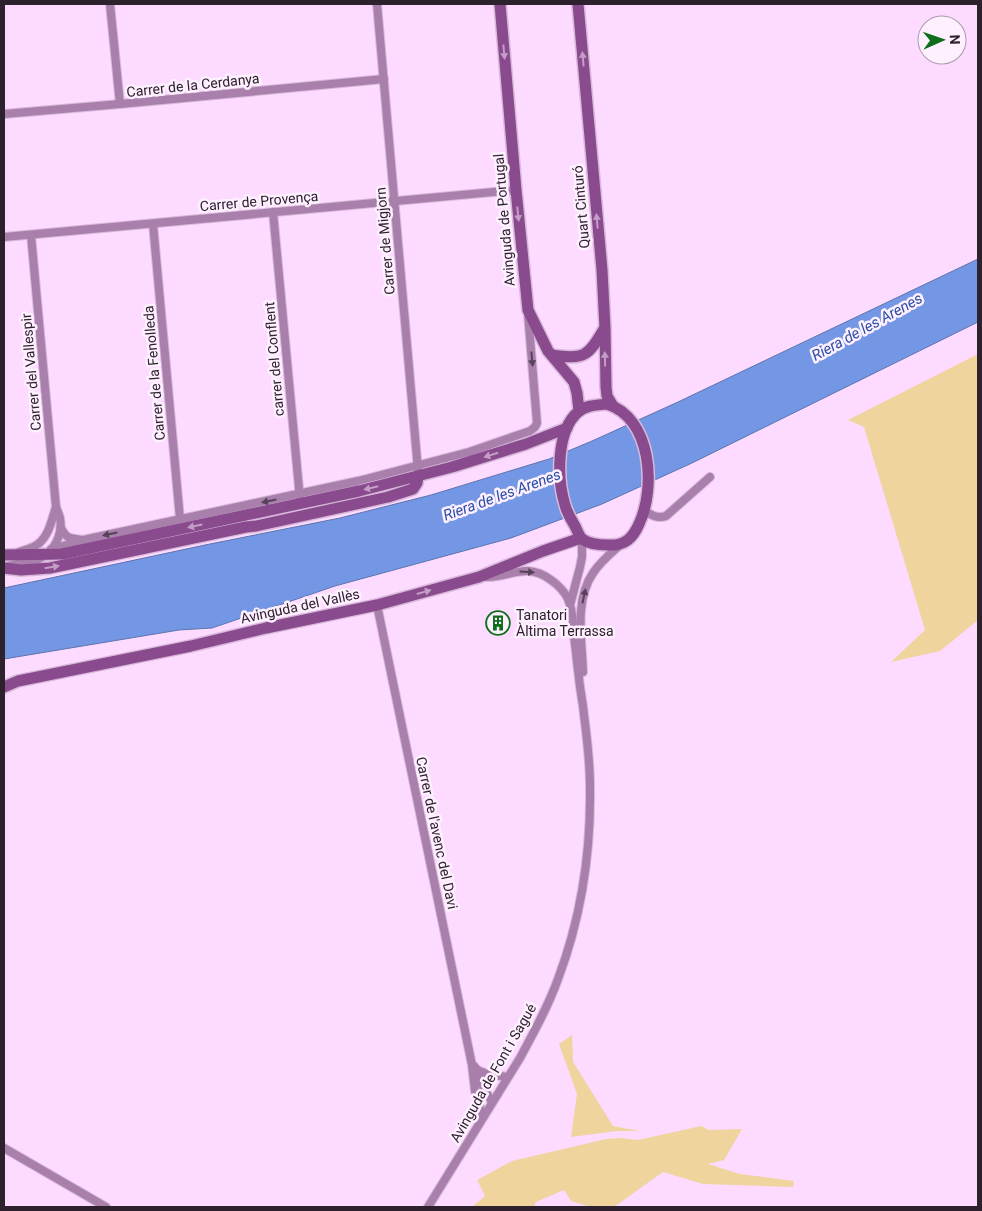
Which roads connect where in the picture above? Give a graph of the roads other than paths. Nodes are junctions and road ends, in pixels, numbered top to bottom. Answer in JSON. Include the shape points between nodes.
{"nodes":[{"id":1,"x":110,"y":4,"type":"edge"},
{"id":2,"x":377,"y":4,"type":"edge"},
{"id":3,"x":500,"y":4,"type":"edge"},
{"id":4,"x":578,"y":4,"type":"edge"},
{"id":5,"x":384,"y":79,"type":"junction"},
{"id":6,"x":120,"y":104,"type":"junction"},
{"id":7,"x":4,"y":114,"type":"edge"},
{"id":8,"x":516,"y":190,"type":"junction"},
{"id":9,"x":394,"y":201,"type":"junction"},
{"id":10,"x":273,"y":212,"type":"junction"},
{"id":11,"x":153,"y":224,"type":"junction"},
{"id":12,"x":31,"y":235,"type":"junction"},
{"id":13,"x":4,"y":237,"type":"edge"},
{"id":14,"x":528,"y":310,"type":"junction"},
{"id":15,"x":604,"y":328,"type":"junction"},
{"id":16,"x":552,"y":355,"type":"junction"},
{"id":17,"x":612,"y":406,"type":"junction"},
{"id":18,"x":579,"y":411,"type":"junction"},
{"id":19,"x":566,"y":428,"type":"junction"},
{"id":20,"x":418,"y":471,"type":"junction"},
{"id":21,"x":710,"y":477,"type":"dead end"},
{"id":22,"x":300,"y":499,"type":"junction"},
{"id":23,"x":365,"y":502,"type":"junction"},
{"id":24,"x":56,"y":507,"type":"junction"},
{"id":25,"x":644,"y":510,"type":"junction"},
{"id":26,"x":180,"y":519,"type":"junction"},
{"id":27,"x":246,"y":527,"type":"junction"},
{"id":28,"x":61,"y":528,"type":"junction"},
{"id":29,"x":580,"y":536,"type":"junction"},
{"id":30,"x":83,"y":540,"type":"junction"},
{"id":31,"x":620,"y":545,"type":"junction"},
{"id":32,"x":50,"y":551,"type":"junction"},
{"id":33,"x":8,"y":555,"type":"edge"},
{"id":34,"x":4,"y":568,"type":"edge"},
{"id":35,"x":479,"y":577,"type":"junction"},
{"id":36,"x":377,"y":605,"type":"junction"},
{"id":37,"x":570,"y":605,"type":"junction"},
{"id":38,"x":4,"y":681,"type":"edge"},
{"id":39,"x":18,"y":681,"type":"junction"},
{"id":40,"x":4,"y":687,"type":"edge"},
{"id":41,"x":584,"y":714,"type":"junction"},
{"id":42,"x":475,"y":1068,"type":"junction"},
{"id":43,"x":507,"y":1077,"type":"junction"},
{"id":44,"x":492,"y":1102,"type":"junction"},
{"id":45,"x":483,"y":1117,"type":"junction"},
{"id":46,"x":4,"y":1148,"type":"edge"},
{"id":47,"x":106,"y":1207,"type":"edge"},
{"id":48,"x":428,"y":1207,"type":"edge"}],
"edges":[{"from":1,"to":6,"type":"street"},
{"from":2,"to":5,"type":"street","name":"Carrer de Migjorn"},
{"from":3,"to":8,"type":"main road","name":"Avinguda de Portugal","one_way":true},
{"from":15,"to":4,"type":"main road","name":"Quart Cinturó","one_way":true,"via":[[602,270]]},
{"from":5,"to":6,"type":"street","name":"Carrer de la Cerdanya"},
{"from":5,"to":9,"type":"street","name":"Carrer de Migjorn"},
{"from":6,"to":7,"type":"street","name":"Carrer de la Cerdanya"},
{"from":8,"to":9,"type":"street","name":"Carrer de Provença"},
{"from":8,"to":14,"type":"main road","name":"Avinguda de Portugal","one_way":true},
{"from":9,"to":10,"type":"street","name":"Carrer de Provença"},
{"from":9,"to":20,"type":"street","name":"Carrer de Migjorn"},
{"from":10,"to":11,"type":"street","name":"Carrer de Provença"},
{"from":10,"to":22,"type":"street","name":"carrer del Conflent"},
{"from":11,"to":12,"type":"street","name":"Carrer de Provença"},
{"from":11,"to":26,"type":"street","name":"Carrer de la Fenolleda"},
{"from":12,"to":13,"type":"street","name":"Carrer de Provença"},
{"from":12,"to":24,"type":"street","name":"Carrer del Vallespir"},
{"from":14,"to":16,"type":"main road"},
{"from":14,"to":20,"type":"street","name":"Avinguda de Portugal","one_way":true,"via":[[535,427]]},
{"from":15,"to":16,"type":"main road","via":[[592,348],[582,356]]},
{"from":17,"to":15,"type":"main road","name":"Quart Cinturó","one_way":true,"via":[[606,387]]},
{"from":16,"to":18,"type":"main road","via":[[574,382]]},
{"from":17,"to":18,"type":"main road","via":[[589,406]]},
{"from":17,"to":25,"type":"main road","via":[[632,422],[642,440],[649,472]]},
{"from":18,"to":19,"type":"main road"},
{"from":19,"to":20,"type":"main road","one_way":true,"via":[[452,467]]},
{"from":19,"to":29,"type":"main road","via":[[560,461],[562,495]]},
{"from":20,"to":22,"type":"main road","one_way":true},
{"from":20,"to":23,"type":"main road","via":[[417,483],[412,489]]},
{"from":21,"to":25,"type":"street","via":[[666,516],[656,517]]},
{"from":22,"to":23,"type":"street","via":[[308,509],[354,500]]},
{"from":22,"to":26,"type":"street","one_way":true},
{"from":22,"to":27,"type":"street","via":[[296,511]]},
{"from":22,"to":32,"type":"main road","one_way":true,"via":[[62,554]]},
{"from":23,"to":27,"type":"main road"},
{"from":24,"to":28,"type":"street","name":"Carrer del Vallespir"},
{"from":24,"to":33,"type":"street","via":[[52,523],[38,544]]},
{"from":25,"to":31,"type":"main road","via":[[632,535]]},
{"from":26,"to":30,"type":"street","one_way":true},
{"from":34,"to":27,"type":"main road","one_way":true,"via":[[50,568]]},
{"from":28,"to":30,"type":"street","via":[[70,539]]},
{"from":28,"to":32,"type":"street"},
{"from":29,"to":31,"type":"main road","via":[[600,545]]},
{"from":29,"to":35,"type":"main road","name":"Avinguda del Vallès"},
{"from":29,"to":37,"type":"street","via":[[582,557]]},
{"from":30,"to":32,"type":"street"},
{"from":41,"to":31,"type":"street","one_way":true,"via":[[580,613],[583,598],[592,573]]},
{"from":32,"to":33,"type":"main road"},
{"from":32,"to":34,"type":"street","via":[[37,560]]},
{"from":36,"to":35,"type":"main road","name":"Avinguda del Vallès","one_way":true},
{"from":35,"to":37,"type":"street","name":"Avinguda de Font i Sagué","one_way":true,"via":[[532,571],[558,586]]},
{"from":36,"to":39,"type":"main road","name":"Avinguda del Vallès"},
{"from":36,"to":42,"type":"street","name":"Carrer de l'avenc del Davi"},
{"from":37,"to":41,"type":"street","name":"Avinguda de Font i Sagué"},
{"from":38,"to":39,"type":"main road","name":"Avinguda del Vallès"},
{"from":39,"to":40,"type":"main road","name":"Avinguda del Vallès"},
{"from":41,"to":43,"type":"street","name":"Avinguda de Font i Sagué","via":[[590,813],[579,908],[558,980],[533,1034]]},
{"from":42,"to":43,"type":"street"},
{"from":42,"to":44,"type":"street","name":"Carrer de l'avenc del Davi"},
{"from":42,"to":45,"type":"street","name":"Carrer de l'avenc del Davi","via":[[475,1090]]},
{"from":43,"to":44,"type":"street","name":"Avinguda de Font i Sagué"},
{"from":44,"to":45,"type":"street","name":"Avinguda de Font i Sagué"},
{"from":45,"to":48,"type":"street","name":"Avinguda de Font i Sagué"},
{"from":46,"to":47,"type":"street"}]}
